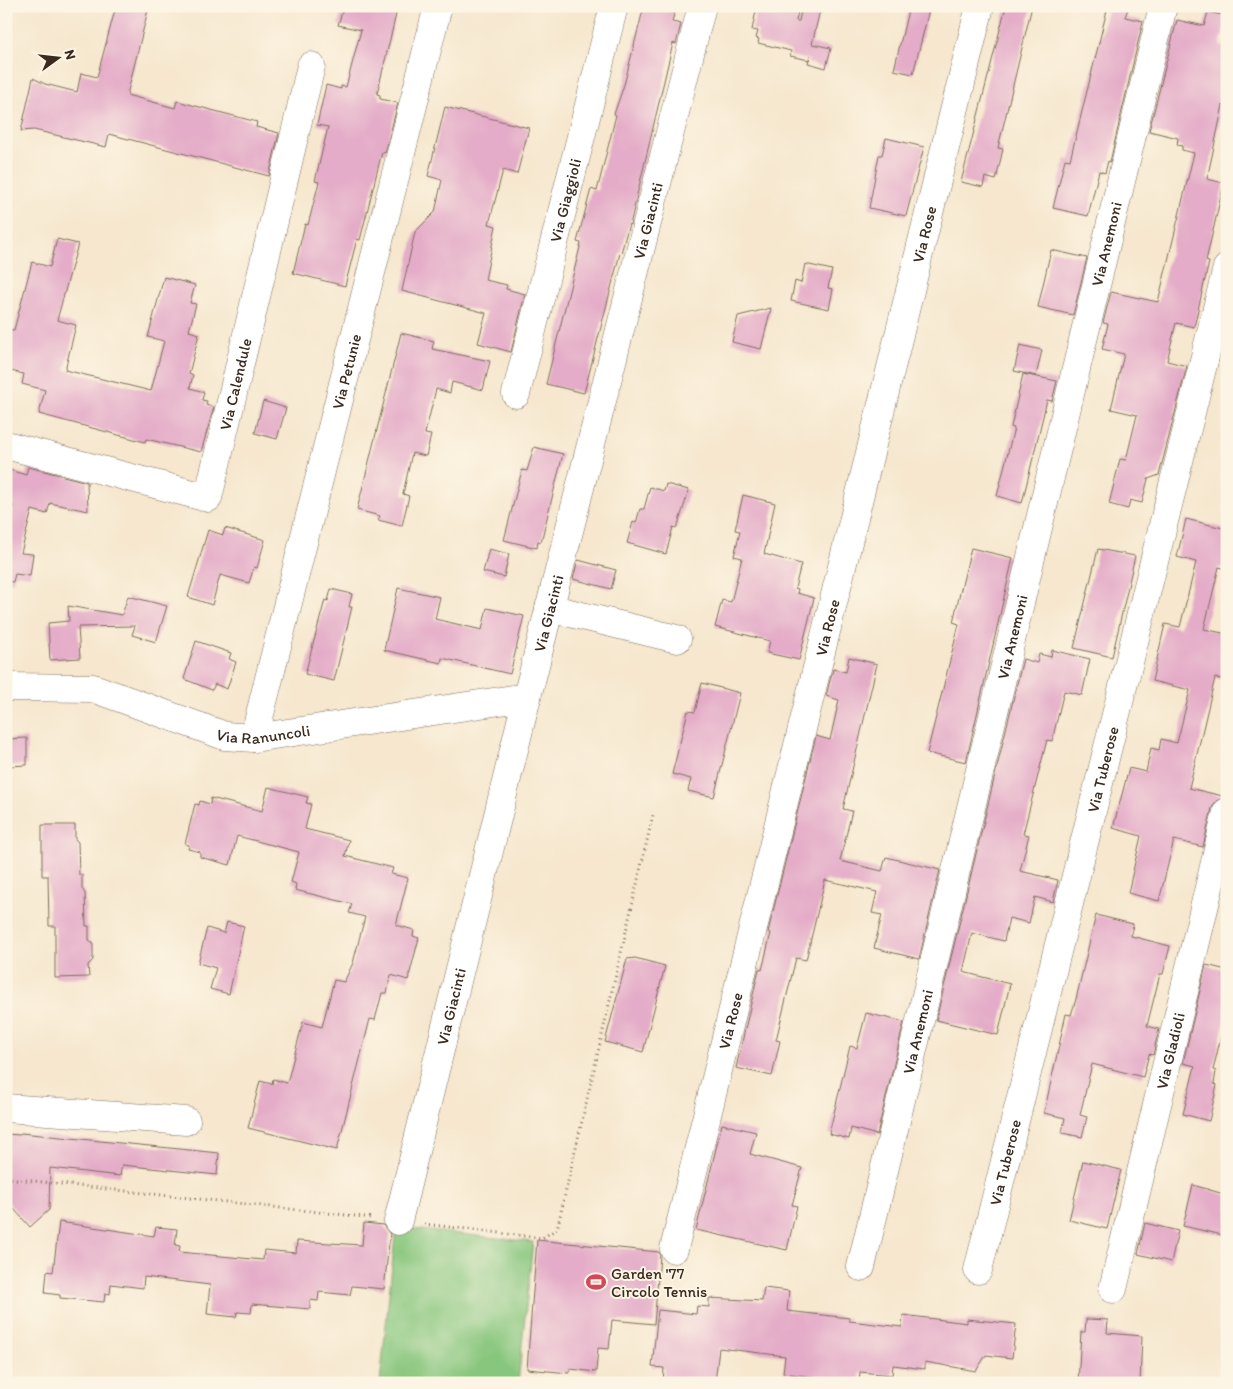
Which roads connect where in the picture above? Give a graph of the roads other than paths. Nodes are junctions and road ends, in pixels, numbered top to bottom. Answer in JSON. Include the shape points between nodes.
{"nodes":[{"id":1,"x":438,"y":6,"type":"edge"},
{"id":2,"x":614,"y":6,"type":"edge"},
{"id":3,"x":702,"y":6,"type":"edge"},
{"id":4,"x":980,"y":6,"type":"edge"},
{"id":5,"x":1163,"y":6,"type":"edge"},
{"id":6,"x":311,"y":66,"type":"dead end"},
{"id":7,"x":1227,"y":268,"type":"edge"},
{"id":8,"x":516,"y":394,"type":"dead end"},
{"id":9,"x":6,"y":445,"type":"edge"},
{"id":10,"x":549,"y":608,"type":"junction"},
{"id":11,"x":677,"y":639,"type":"dead end"},
{"id":12,"x":6,"y":687,"type":"edge"},
{"id":13,"x":527,"y":697,"type":"junction"},
{"id":14,"x":254,"y":738,"type":"junction"},
{"id":15,"x":1227,"y":812,"type":"edge"},
{"id":16,"x":6,"y":1108,"type":"edge"},
{"id":17,"x":186,"y":1121,"type":"dead end"},
{"id":18,"x":398,"y":1221,"type":"dead end"},
{"id":19,"x":674,"y":1249,"type":"dead end"},
{"id":20,"x":860,"y":1267,"type":"dead end"},
{"id":21,"x":978,"y":1270,"type":"dead end"},
{"id":22,"x":1113,"y":1289,"type":"dead end"}],
"edges":[{"from":1,"to":14,"type":"street","name":"Via Petunie"},
{"from":2,"to":8,"type":"street","name":"Via Giaggioli"},
{"from":3,"to":10,"type":"street","name":"Via Giacinti"},
{"from":4,"to":19,"type":"street","name":"Via Rose"},
{"from":5,"to":20,"type":"street","name":"Via Anemoni"},
{"from":6,"to":9,"type":"street","name":"Via Calendule","via":[[208,498]]},
{"from":7,"to":21,"type":"street","name":"Via Tuberose"},
{"from":10,"to":11,"type":"street"},
{"from":10,"to":13,"type":"street","name":"Via Giacinti"},
{"from":12,"to":14,"type":"street","name":"Via Ranuncoli","via":[[93,688],[225,736]]},
{"from":13,"to":14,"type":"street","name":"Via Ranuncoli"},
{"from":13,"to":18,"type":"street","name":"Via Giacinti"},
{"from":15,"to":22,"type":"street","name":"Via Gladioli"},
{"from":16,"to":17,"type":"street"}]}
